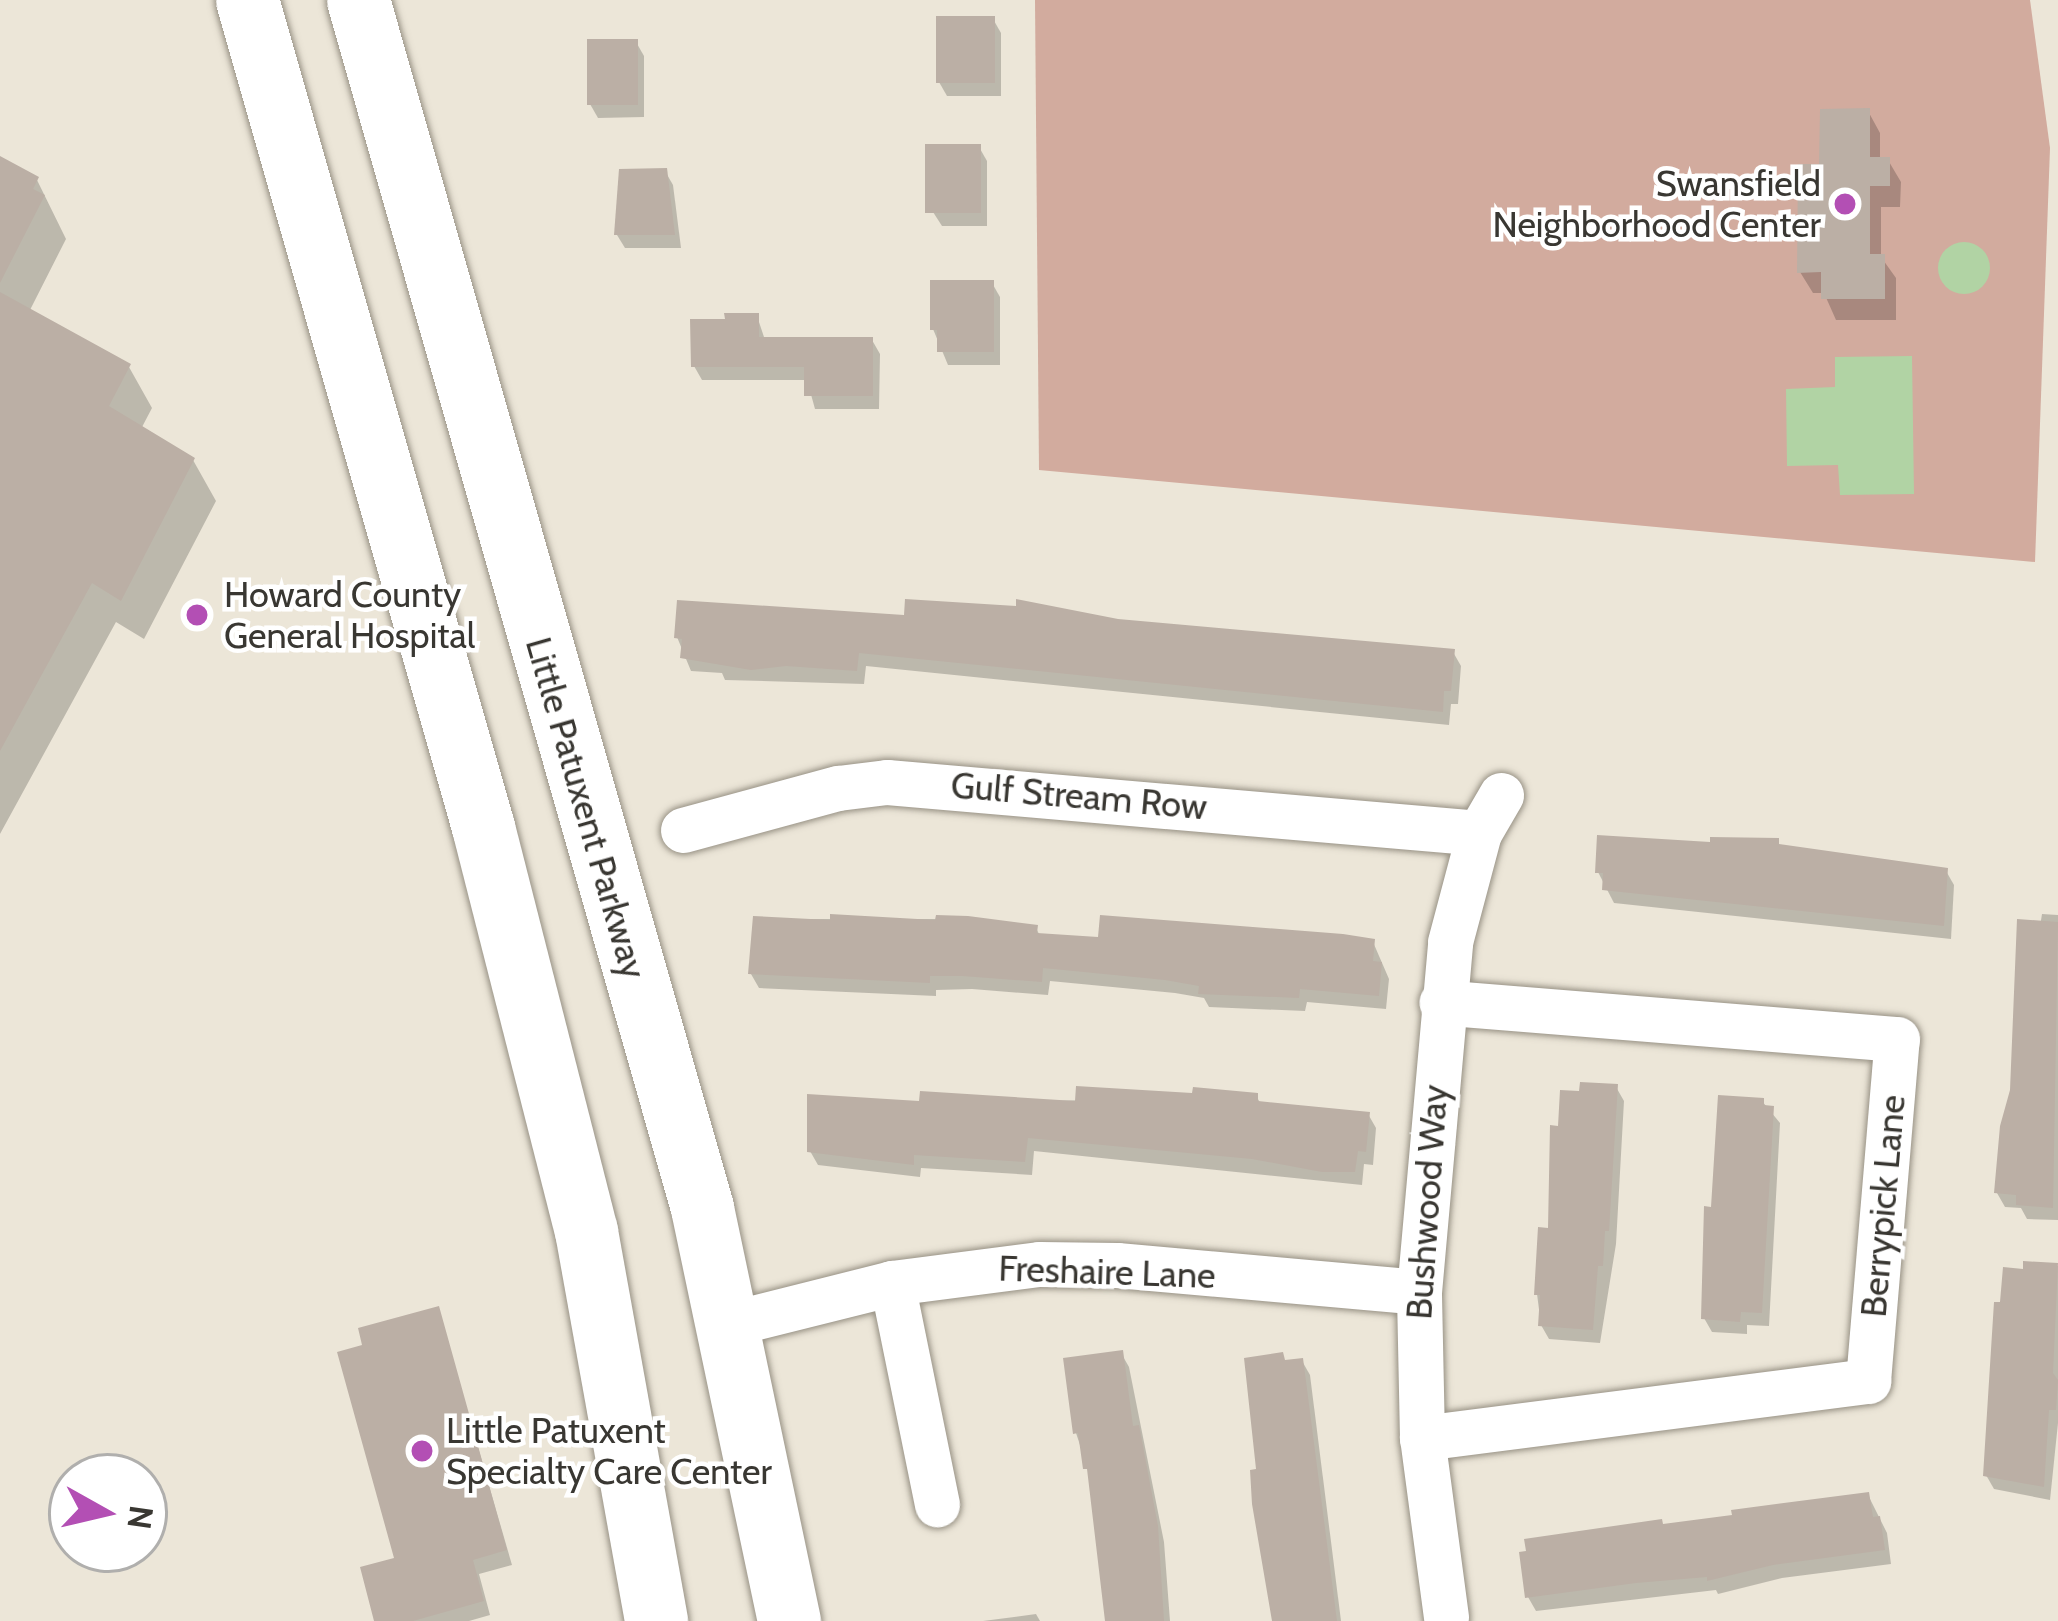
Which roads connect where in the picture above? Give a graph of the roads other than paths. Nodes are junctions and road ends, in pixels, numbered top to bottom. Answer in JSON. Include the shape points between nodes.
{"nodes":[{"id":1,"x":247,"y":0,"type":"edge"},
{"id":2,"x":358,"y":0,"type":"edge"},
{"id":3,"x":1490,"y":814,"type":"joint"},
{"id":4,"x":682,"y":830,"type":"dead end"},
{"id":5,"x":1442,"y":1002,"type":"junction"},
{"id":6,"x":892,"y":1283,"type":"junction"},
{"id":7,"x":1419,"y":1292,"type":"junction"},
{"id":8,"x":729,"y":1324,"type":"junction"},
{"id":9,"x":1422,"y":1438,"type":"junction"},
{"id":10,"x":938,"y":1504,"type":"dead end"},
{"id":11,"x":1446,"y":1618,"type":"dead end"},
{"id":12,"x":656,"y":1621,"type":"edge"},
{"id":13,"x":789,"y":1621,"type":"edge"}],
"edges":[{"from":1,"to":12,"type":"main road","via":[[483,827],[586,1231]]},
{"from":2,"to":8,"type":"main road","name":"Little Patuxent Parkway"},
{"from":3,"to":4,"type":"street","name":"Gulf Stream Row","via":[[887,782]]},
{"from":3,"to":5,"type":"street","name":"Bushwood Way","via":[[1450,942]]},
{"from":5,"to":7,"type":"street","name":"Bushwood Way"},
{"from":5,"to":9,"type":"street","name":"Berrypick Lane","via":[[1898,1039],[1868,1381]]},
{"from":6,"to":7,"type":"street","name":"Freshaire Lane","via":[[968,1270],[1117,1265]]},
{"from":6,"to":8,"type":"street","name":"Freshaire Lane"},
{"from":6,"to":10,"type":"street"},
{"from":7,"to":9,"type":"street","name":"Bushwood Way"},
{"from":8,"to":13,"type":"main road","name":"Little Patuxent Parkway"},
{"from":9,"to":11,"type":"street","name":"Bushwood Way"}]}
